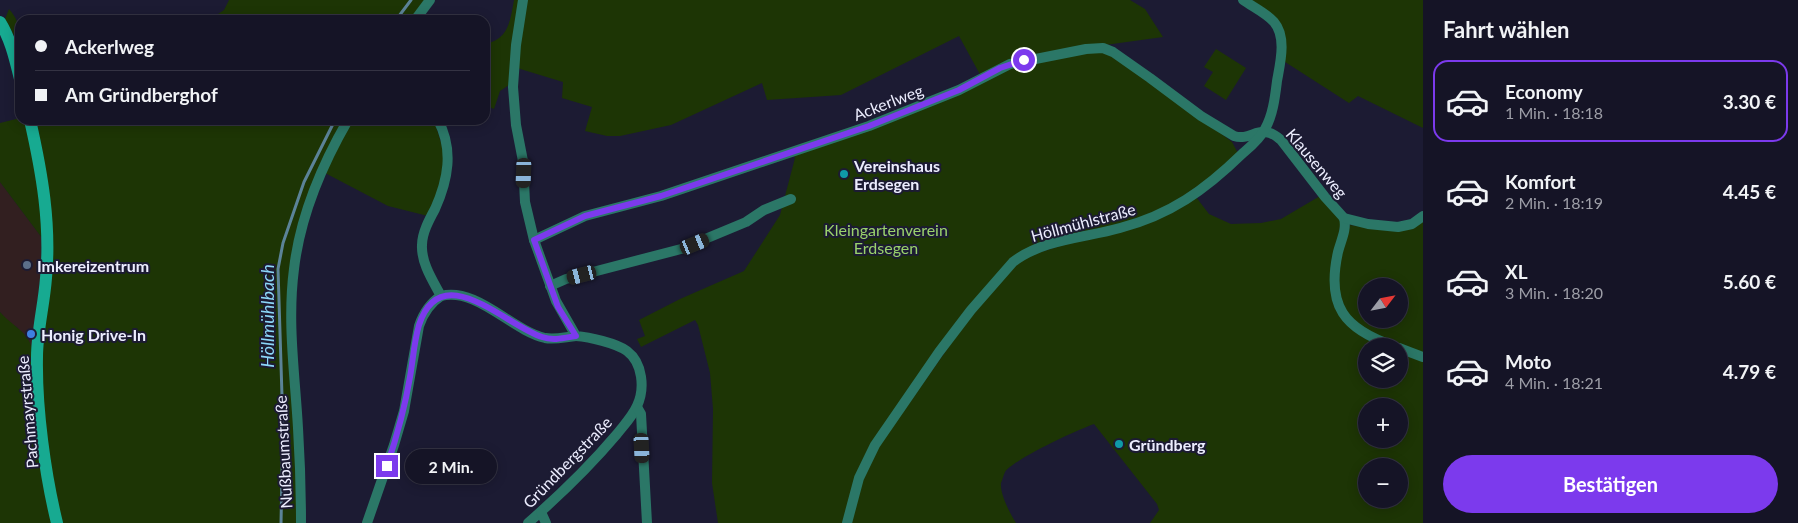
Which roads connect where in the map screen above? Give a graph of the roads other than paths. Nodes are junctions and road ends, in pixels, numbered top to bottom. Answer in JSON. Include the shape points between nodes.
{"nodes":[{"id":1,"x":430,"y":0,"type":"edge"},
{"id":2,"x":523,"y":0,"type":"edge"},
{"id":3,"x":1243,"y":0,"type":"edge"},
{"id":4,"x":419,"y":15,"type":"edge"},
{"id":5,"x":0,"y":22,"type":"edge"},
{"id":6,"x":15,"y":57,"type":"edge"},
{"id":7,"x":31,"y":125,"type":"edge"},
{"id":8,"x":346,"y":125,"type":"edge"},
{"id":9,"x":440,"y":125,"type":"edge"},
{"id":10,"x":1264,"y":132,"type":"junction"},
{"id":11,"x":1234,"y":136,"type":"junction"},
{"id":12,"x":1243,"y":153,"type":"junction"},
{"id":13,"x":791,"y":199,"type":"dead end"},
{"id":14,"x":1423,"y":216,"type":"edge"},
{"id":15,"x":1344,"y":218,"type":"junction"},
{"id":16,"x":534,"y":240,"type":"junction"},
{"id":17,"x":550,"y":286,"type":"junction"},
{"id":18,"x":441,"y":296,"type":"junction"},
{"id":19,"x":576,"y":336,"type":"junction"},
{"id":20,"x":1372,"y":338,"type":"edge"},
{"id":21,"x":1408,"y":351,"type":"edge"},
{"id":22,"x":1423,"y":357,"type":"edge"},
{"id":23,"x":637,"y":407,"type":"junction"},
{"id":24,"x":541,"y":512,"type":"junction"},
{"id":25,"x":58,"y":523,"type":"edge"},
{"id":26,"x":301,"y":523,"type":"edge"},
{"id":27,"x":367,"y":523,"type":"edge"},
{"id":28,"x":528,"y":523,"type":"edge"},
{"id":29,"x":546,"y":523,"type":"edge"},
{"id":30,"x":647,"y":523,"type":"edge"},
{"id":31,"x":847,"y":523,"type":"edge"}],
"edges":[{"from":1,"to":4,"type":"street"},
{"from":2,"to":16,"type":"street","via":[[514,68],[514,106],[523,160],[524,202]]},
{"from":3,"to":10,"type":"street","name":"Höllmühlstraße","via":[[1272,20],[1281,38],[1276,95]]},
{"from":5,"to":6,"type":"street"},
{"from":7,"to":25,"type":"street","name":"Pachmayrstraße","via":[[47,216],[46,277],[37,358],[39,402],[44,452]]},
{"from":8,"to":26,"type":"street","name":"Nußbaumstraße","via":[[313,193],[294,268],[292,345]]},
{"from":9,"to":18,"type":"street","via":[[447,149],[446,179],[425,230],[422,246],[426,264]]},
{"from":10,"to":11,"type":"street"},
{"from":10,"to":12,"type":"street","name":"Höllmühlstraße"},
{"from":10,"to":15,"type":"street","name":"Klausenweg","via":[[1281,140]]},
{"from":11,"to":12,"type":"street"},
{"from":11,"to":16,"type":"street","name":"Ackerlweg","via":[[1200,116],[1113,52],[1103,48],[1086,49],[1010,64],[959,90],[869,126],[661,196],[585,216]]},
{"from":12,"to":31,"type":"street","name":"Höllmühlstraße","via":[[1203,188],[1158,216],[1118,229],[1038,247],[1012,262],[949,338],[875,445],[859,478]]},
{"from":13,"to":17,"type":"street","via":[[681,249]]},
{"from":14,"to":15,"type":"street","name":"Klausenweg","via":[[1412,224],[1398,227]]},
{"from":15,"to":20,"type":"street","name":"Klausenweg","via":[[1345,231],[1335,275],[1339,306],[1345,318]]},
{"from":16,"to":17,"type":"street"},
{"from":17,"to":19,"type":"street","via":[[560,311]]},
{"from":18,"to":19,"type":"street","name":"Gründbergstraße","via":[[468,298],[544,338]]},
{"from":18,"to":27,"type":"street","via":[[433,302],[419,326],[402,419]]},
{"from":19,"to":23,"type":"street","name":"Gründbergstraße","via":[[617,346],[631,355],[641,379]]},
{"from":21,"to":22,"type":"street"},
{"from":23,"to":24,"type":"street","name":"Gründbergstraße","via":[[592,462]]},
{"from":23,"to":30,"type":"street","via":[[641,414]]},
{"from":24,"to":28,"type":"street","name":"Gründbergstraße"},
{"from":24,"to":29,"type":"street"}]}
